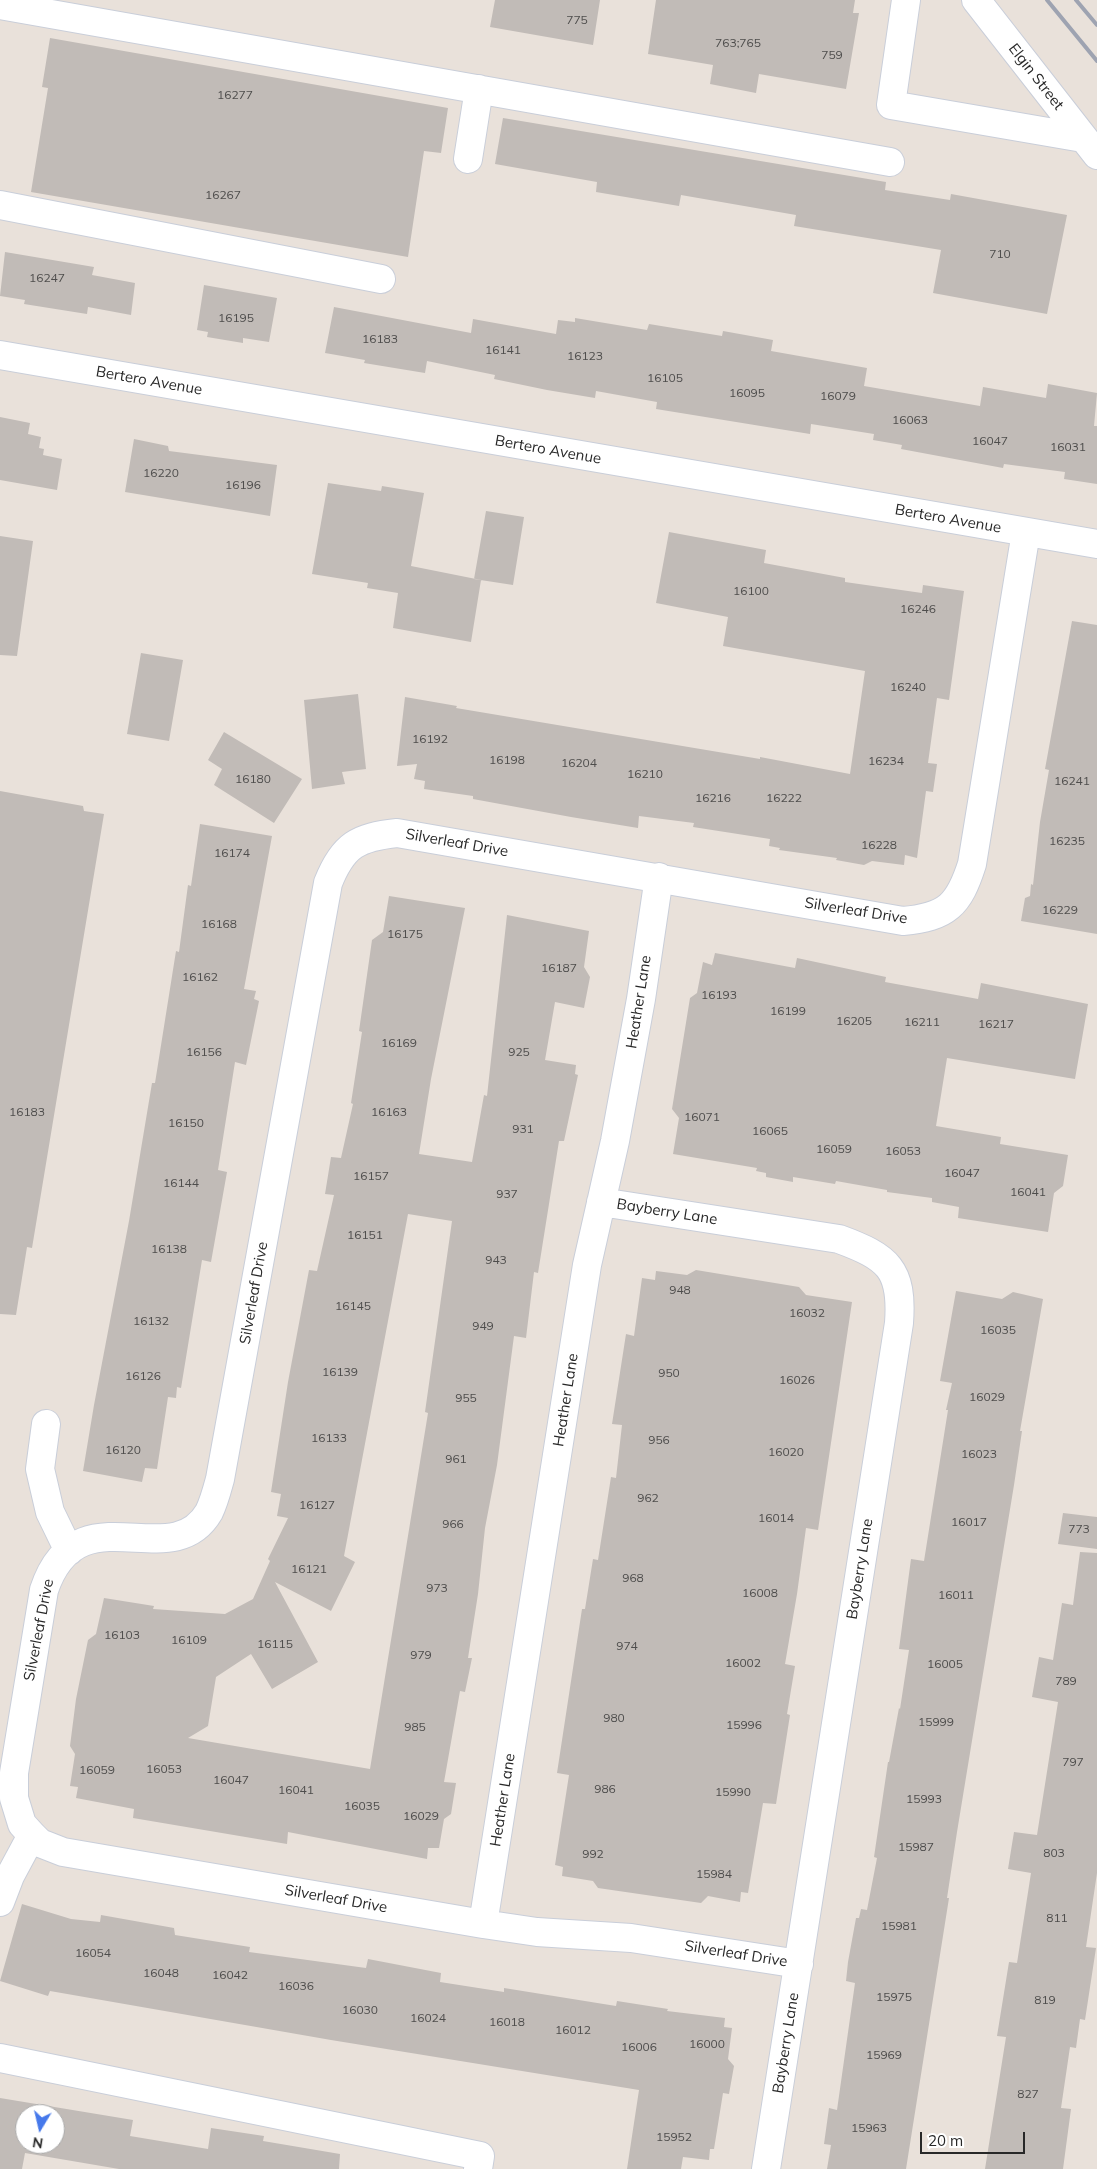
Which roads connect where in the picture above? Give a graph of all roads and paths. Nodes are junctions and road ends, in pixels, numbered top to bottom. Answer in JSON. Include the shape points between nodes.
{"nodes":[{"id":1,"x":906,"y":0,"type":"edge"},
{"id":2,"x":976,"y":0,"type":"edge"},
{"id":3,"x":0,"y":5,"type":"edge"},
{"id":4,"x":479,"y":90,"type":"junction"},
{"id":5,"x":1090,"y":146,"type":"edge"},
{"id":6,"x":468,"y":159,"type":"dead end"},
{"id":7,"x":890,"y":162,"type":"dead end"},
{"id":8,"x":0,"y":205,"type":"edge"},
{"id":9,"x":382,"y":279,"type":"dead end"},
{"id":10,"x":0,"y":355,"type":"edge"},
{"id":11,"x":1026,"y":532,"type":"junction"},
{"id":12,"x":1097,"y":544,"type":"edge"},
{"id":13,"x":659,"y":878,"type":"junction"},
{"id":14,"x":600,"y":1202,"type":"junction"},
{"id":15,"x":46,"y":1424,"type":"dead end"},
{"id":16,"x":69,"y":1551,"type":"junction"},
{"id":17,"x":32,"y":1835,"type":"junction"},
{"id":18,"x":0,"y":1902,"type":"edge"},
{"id":19,"x":483,"y":1924,"type":"junction"},
{"id":20,"x":799,"y":1964,"type":"junction"},
{"id":21,"x":0,"y":2058,"type":"edge"},
{"id":22,"x":478,"y":2169,"type":"edge"},
{"id":23,"x":766,"y":2169,"type":"edge"}],
"edges":[{"from":1,"to":5,"type":"street","via":[[891,105]]},
{"from":2,"to":5,"type":"street","name":"Elgin Street"},
{"from":3,"to":4,"type":"street"},
{"from":4,"to":6,"type":"street"},
{"from":4,"to":7,"type":"street"},
{"from":8,"to":9,"type":"street"},
{"from":10,"to":11,"type":"street","name":"Bertero Avenue"},
{"from":11,"to":12,"type":"street","name":"Bertero Avenue"},
{"from":11,"to":13,"type":"street","name":"Silverleaf Drive","via":[[972,864],[956,902],[943,913],[903,921]]},
{"from":13,"to":14,"type":"street","name":"Heather Lane","via":[[617,1131]]},
{"from":13,"to":16,"type":"street","name":"Silverleaf Drive","via":[[397,833],[375,836],[354,844],[336,863],[328,883],[215,1497],[208,1513],[196,1526],[179,1536],[160,1539],[95,1538]]},
{"from":14,"to":19,"type":"street","name":"Heather Lane","via":[[587,1265]]},
{"from":14,"to":20,"type":"street","name":"Bayberry Lane","via":[[840,1239],[882,1259],[896,1276],[901,1299],[899,1323]]},
{"from":15,"to":16,"type":"street","via":[[40,1469],[50,1512]]},
{"from":16,"to":17,"type":"street","name":"Silverleaf Drive","via":[[50,1571],[44,1590],[14,1773],[14,1798],[22,1824]]},
{"from":17,"to":18,"type":"street"},
{"from":17,"to":19,"type":"street","name":"Silverleaf Drive","via":[[40,1843],[63,1852]]},
{"from":19,"to":20,"type":"street","name":"Silverleaf Drive","via":[[545,1933],[631,1938]]},
{"from":20,"to":23,"type":"street","name":"Bayberry Lane"},
{"from":21,"to":22,"type":"street","via":[[480,2156]]}]}
